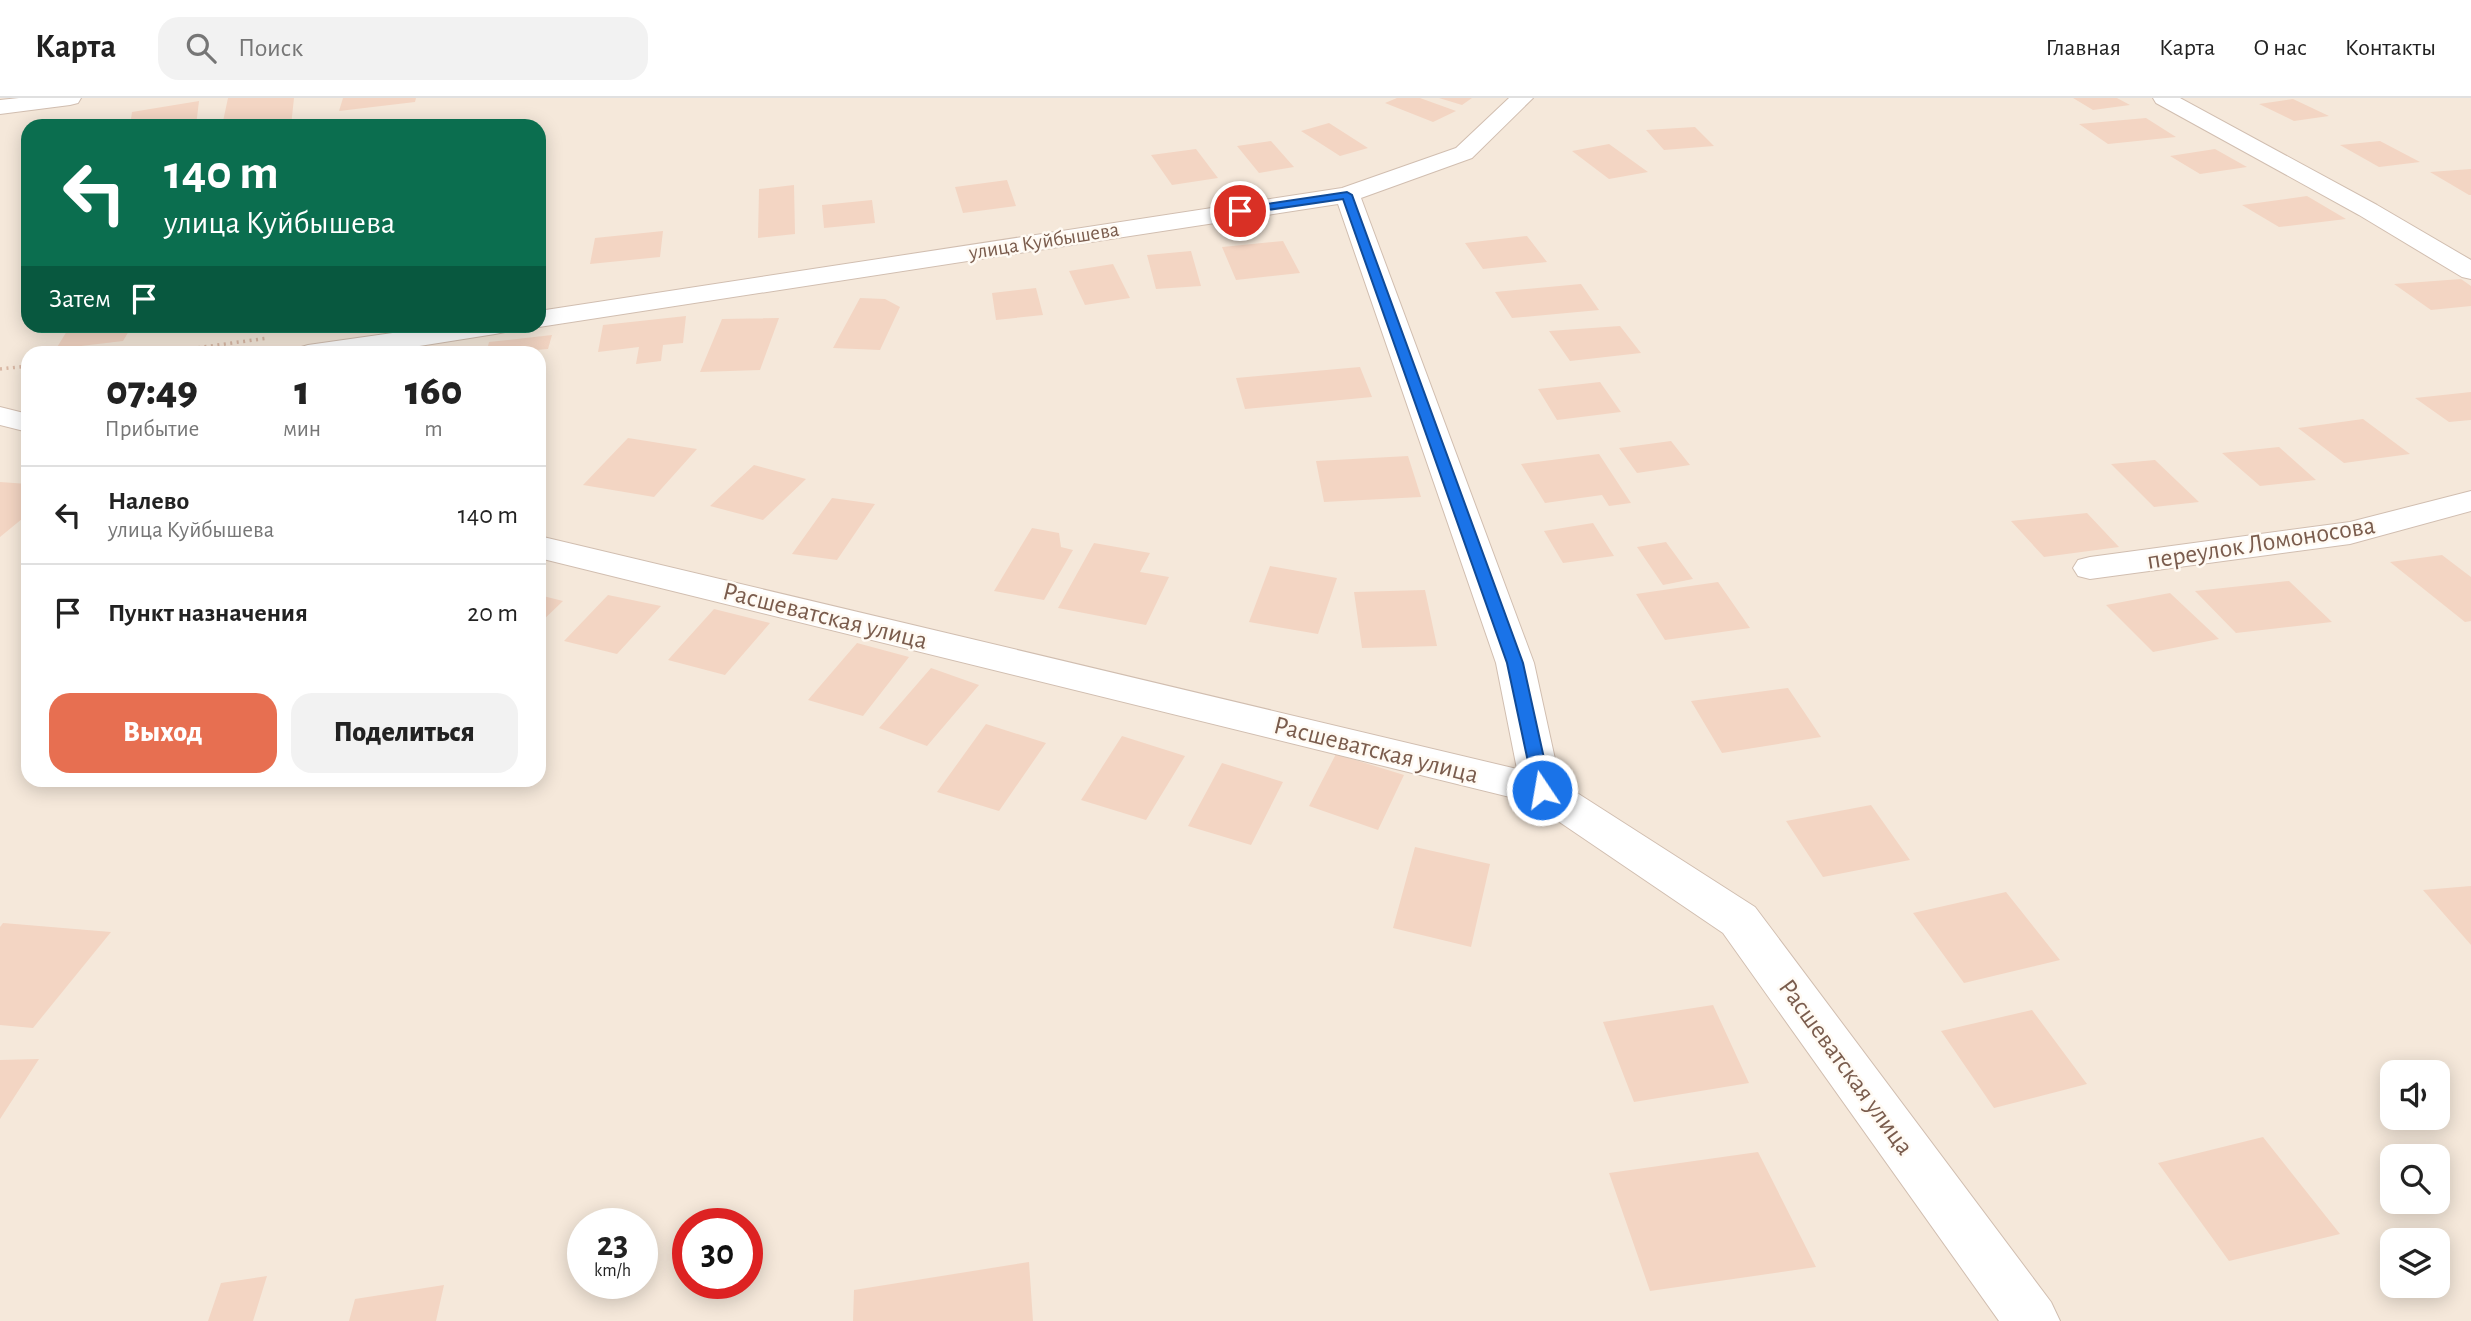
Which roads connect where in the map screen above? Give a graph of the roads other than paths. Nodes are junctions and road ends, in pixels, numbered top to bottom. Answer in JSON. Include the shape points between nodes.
{"nodes":[{"id":1,"x":70,"y":98,"type":"edge"},
{"id":2,"x":1522,"y":98,"type":"edge"},
{"id":3,"x":2164,"y":98,"type":"edge"},
{"id":4,"x":0,"y":107,"type":"edge"},
{"id":5,"x":1347,"y":195,"type":"junction"},
{"id":6,"x":2471,"y":271,"type":"edge"},
{"id":7,"x":546,"y":318,"type":"edge"},
{"id":8,"x":448,"y":333,"type":"edge"},
{"id":9,"x":361,"y":346,"type":"edge"},
{"id":10,"x":21,"y":396,"type":"edge"},
{"id":11,"x":0,"y":399,"type":"edge"},
{"id":12,"x":0,"y":416,"type":"edge"},
{"id":13,"x":21,"y":421,"type":"edge"},
{"id":14,"x":2471,"y":501,"type":"edge"},
{"id":15,"x":546,"y":549,"type":"edge"},
{"id":16,"x":2090,"y":568,"type":"dead end"},
{"id":17,"x":1542,"y":790,"type":"junction"},
{"id":18,"x":2032,"y":1321,"type":"edge"}],
"edges":[{"from":1,"to":4,"type":"street"},
{"from":2,"to":5,"type":"street","name":"улица Куйбышева","via":[[1464,153]]},
{"from":3,"to":6,"type":"street"},
{"from":5,"to":7,"type":"street","name":"улица Куйбышева"},
{"from":5,"to":17,"type":"street","via":[[1515,663]]},
{"from":8,"to":9,"type":"street"},
{"from":10,"to":11,"type":"street"},
{"from":12,"to":13,"type":"street"},
{"from":14,"to":16,"type":"street","name":"переулок Ломоносова","via":[[2350,533]]},
{"from":15,"to":17,"type":"street","name":"Расшеватская улица"},
{"from":17,"to":18,"type":"street","name":"Расшеватская улица","via":[[1739,920]]}]}
